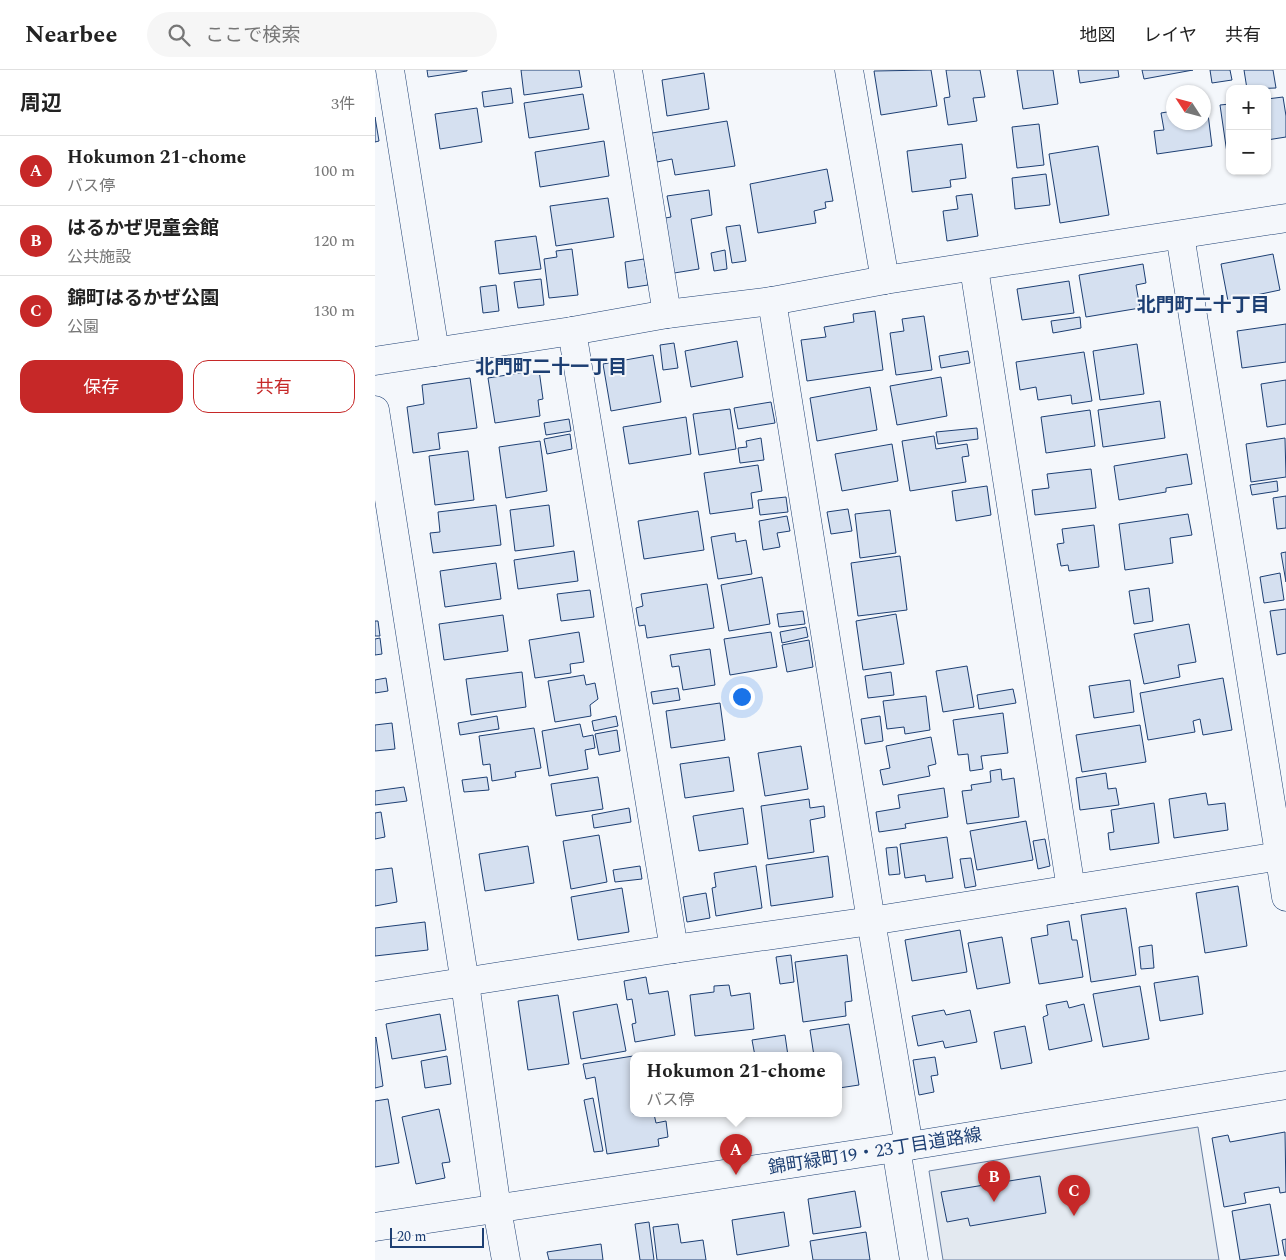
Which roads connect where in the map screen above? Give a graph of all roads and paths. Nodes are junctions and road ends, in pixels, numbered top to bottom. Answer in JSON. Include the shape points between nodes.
{"nodes":[{"id":1,"x":390,"y":70,"type":"edge"},
{"id":2,"x":628,"y":70,"type":"edge"},
{"id":3,"x":849,"y":70,"type":"edge"},
{"id":4,"x":1286,"y":218,"type":"edge"},
{"id":5,"x":1180,"y":235,"type":"junction"},
{"id":6,"x":974,"y":268,"type":"junction"},
{"id":7,"x":885,"y":280,"type":"junction"},
{"id":8,"x":772,"y":301,"type":"junction"},
{"id":9,"x":667,"y":314,"type":"junction"},
{"id":10,"x":572,"y":331,"type":"junction"},
{"id":11,"x":435,"y":352,"type":"junction"},
{"id":12,"x":375,"y":361,"type":"edge"},
{"id":13,"x":375,"y":410,"type":"edge"},
{"id":14,"x":1283,"y":855,"type":"edge"},
{"id":15,"x":1071,"y":889,"type":"junction"},
{"id":16,"x":1286,"y":897,"type":"edge"},
{"id":17,"x":871,"y":921,"type":"junction"},
{"id":18,"x":674,"y":949,"type":"junction"},
{"id":19,"x":465,"y":983,"type":"junction"},
{"id":20,"x":375,"y":996,"type":"edge"},
{"id":21,"x":1286,"y":1084,"type":"edge"},
{"id":22,"x":903,"y":1147,"type":"junction"},
{"id":23,"x":497,"y":1208,"type":"junction"},
{"id":24,"x":375,"y":1227,"type":"edge"},
{"id":25,"x":506,"y":1260,"type":"edge"},
{"id":26,"x":913,"y":1260,"type":"edge"}],
"edges":[{"from":1,"to":11,"type":"street"},
{"from":2,"to":9,"type":"street"},
{"from":3,"to":7,"type":"street"},
{"from":4,"to":5,"type":"street"},
{"from":5,"to":6,"type":"street"},
{"from":5,"to":14,"type":"street"},
{"from":6,"to":7,"type":"street"},
{"from":6,"to":15,"type":"street"},
{"from":7,"to":8,"type":"street"},
{"from":8,"to":9,"type":"street"},
{"from":8,"to":17,"type":"street"},
{"from":9,"to":10,"type":"street"},
{"from":10,"to":11,"type":"street"},
{"from":10,"to":18,"type":"street"},
{"from":11,"to":12,"type":"street"},
{"from":13,"to":19,"type":"street"},
{"from":14,"to":15,"type":"street"},
{"from":14,"to":16,"type":"street"},
{"from":15,"to":17,"type":"street"},
{"from":17,"to":18,"type":"street"},
{"from":17,"to":22,"type":"street"},
{"from":18,"to":19,"type":"street"},
{"from":19,"to":20,"type":"street"},
{"from":19,"to":23,"type":"street"},
{"from":21,"to":22,"type":"street","name":"錦町緑町19・23丁目道路線"},
{"from":22,"to":23,"type":"street","name":"錦町緑町19・23丁目道路線"},
{"from":22,"to":26,"type":"street"},
{"from":23,"to":24,"type":"street","name":"錦町緑町19・23丁目道路線"},
{"from":23,"to":25,"type":"street"}]}
